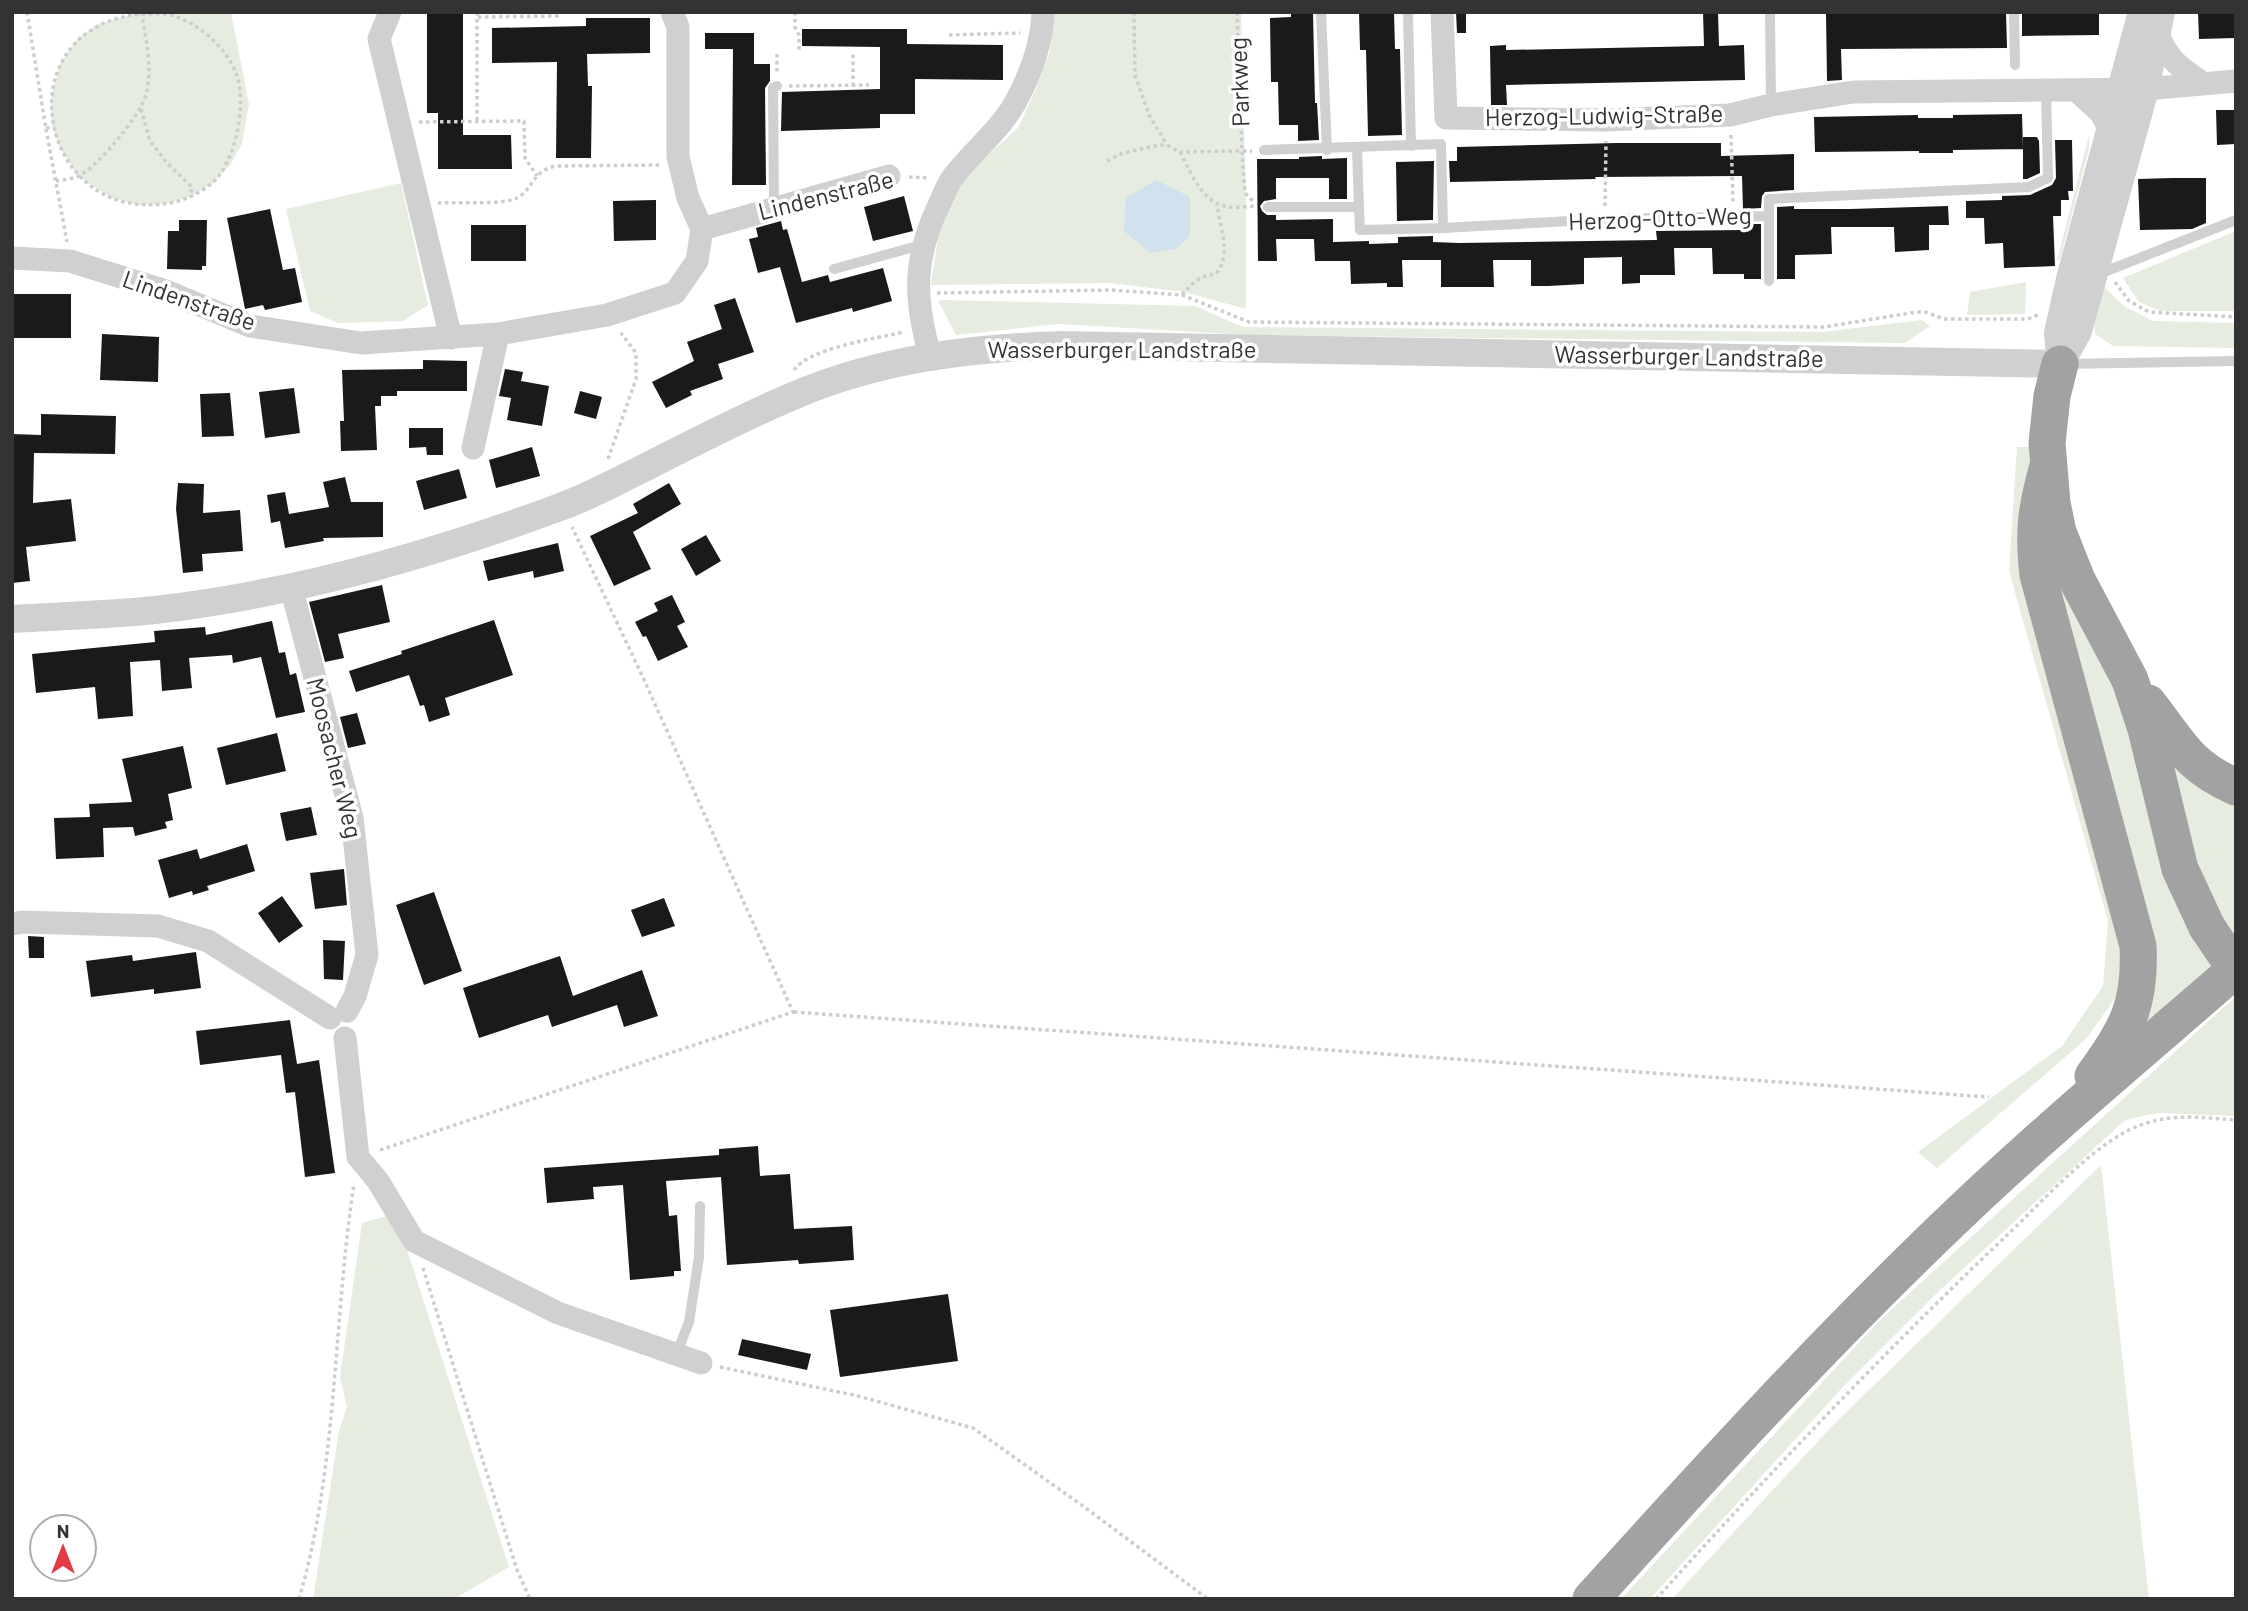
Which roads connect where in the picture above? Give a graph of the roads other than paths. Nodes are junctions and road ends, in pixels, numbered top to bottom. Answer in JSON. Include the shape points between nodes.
{"nodes":[{"id":1,"x":390,"y":12,"type":"edge"},
{"id":2,"x":672,"y":12,"type":"edge"},
{"id":3,"x":1321,"y":12,"type":"edge"},
{"id":4,"x":1408,"y":12,"type":"edge"},
{"id":5,"x":1442,"y":12,"type":"edge"},
{"id":6,"x":1770,"y":12,"type":"edge"},
{"id":7,"x":2014,"y":12,"type":"edge"},
{"id":8,"x":2153,"y":19,"type":"edge"},
{"id":9,"x":1043,"y":22,"type":"edge"},
{"id":10,"x":2015,"y":65,"type":"dead end"},
{"id":11,"x":2236,"y":81,"type":"edge"},
{"id":12,"x":2204,"y":84,"type":"junction"},
{"id":13,"x":777,"y":86,"type":"road end"},
{"id":14,"x":2133,"y":89,"type":"junction"},
{"id":15,"x":2046,"y":91,"type":"junction"},
{"id":16,"x":2077,"y":91,"type":"junction"},
{"id":17,"x":1771,"y":105,"type":"junction"},
{"id":18,"x":1446,"y":118,"type":"junction"},
{"id":19,"x":2110,"y":130,"type":"junction"},
{"id":20,"x":1441,"y":144,"type":"junction"},
{"id":21,"x":1411,"y":146,"type":"junction"},
{"id":22,"x":1357,"y":149,"type":"junction"},
{"id":23,"x":1264,"y":150,"type":"dead end"},
{"id":24,"x":1327,"y":150,"type":"junction"},
{"id":25,"x":889,"y":176,"type":"road end"},
{"id":26,"x":2103,"y":194,"type":"junction"},
{"id":27,"x":1268,"y":207,"type":"dead end"},
{"id":28,"x":1359,"y":207,"type":"junction"},
{"id":29,"x":774,"y":208,"type":"junction"},
{"id":30,"x":1769,"y":216,"type":"junction"},
{"id":31,"x":2236,"y":220,"type":"edge"},
{"id":32,"x":1443,"y":228,"type":"junction"},
{"id":33,"x":702,"y":229,"type":"junction"},
{"id":34,"x":923,"y":248,"type":"junction"},
{"id":35,"x":12,"y":258,"type":"edge"},
{"id":36,"x":834,"y":269,"type":"dead end"},
{"id":37,"x":2107,"y":271,"type":"road end"},
{"id":38,"x":1769,"y":281,"type":"dead end"},
{"id":39,"x":498,"y":334,"type":"junction"},
{"id":40,"x":451,"y":338,"type":"junction"},
{"id":41,"x":930,"y":355,"type":"junction"},
{"id":42,"x":2236,"y":361,"type":"edge"},
{"id":43,"x":2060,"y":364,"type":"junction"},
{"id":44,"x":473,"y":448,"type":"dead end"},
{"id":45,"x":2048,"y":467,"type":"junction"},
{"id":46,"x":291,"y":587,"type":"junction"},
{"id":47,"x":12,"y":619,"type":"edge"},
{"id":48,"x":2130,"y":680,"type":"junction"},
{"id":49,"x":2236,"y":787,"type":"edge"},
{"id":50,"x":12,"y":924,"type":"edge"},
{"id":51,"x":2236,"y":969,"type":"edge"},
{"id":52,"x":338,"y":1014,"type":"junction"},
{"id":53,"x":2056,"y":1125,"type":"junction"},
{"id":54,"x":700,"y":1206,"type":"dead end"},
{"id":55,"x":676,"y":1354,"type":"junction"},
{"id":56,"x":701,"y":1363,"type":"road end"},
{"id":57,"x":1591,"y":1599,"type":"edge"}],
"edges":[{"from":1,"to":40,"type":"street","via":[[379,39]]},
{"from":2,"to":33,"type":"street","via":[[678,27],[679,165]]},
{"from":3,"to":24,"type":"lane"},
{"from":4,"to":21,"type":"lane"},
{"from":5,"to":18,"type":"street"},
{"from":6,"to":17,"type":"lane"},
{"from":7,"to":10,"type":"lane"},
{"from":8,"to":12,"type":"street","via":[[2172,60]]},
{"from":8,"to":14,"type":"street"},
{"from":9,"to":34,"type":"street","via":[[1015,104],[952,179]]},
{"from":11,"to":12,"type":"street","name":"Herzog-Ludwig-Straße"},
{"from":12,"to":14,"type":"street","name":"Herzog-Ludwig-Straße"},
{"from":13,"to":29,"type":"lane","via":[[773,88]]},
{"from":14,"to":16,"type":"street","name":"Herzog-Ludwig-Straße"},
{"from":14,"to":19,"type":"street"},
{"from":14,"to":26,"type":"street"},
{"from":15,"to":16,"type":"street","name":"Herzog-Ludwig-Straße"},
{"from":15,"to":17,"type":"street","name":"Herzog-Ludwig-Straße","via":[[1853,92]]},
{"from":15,"to":30,"type":"lane","name":"Herzog-Otto-Weg","via":[[2048,178],[2029,187],[1769,199]]},
{"from":16,"to":19,"type":"street","via":[[2101,113]]},
{"from":17,"to":18,"type":"street","name":"Herzog-Ludwig-Straße","via":[[1730,115],[1606,120]]},
{"from":18,"to":20,"type":"lane"},
{"from":19,"to":26,"type":"street"},
{"from":20,"to":21,"type":"lane"},
{"from":20,"to":32,"type":"lane"},
{"from":21,"to":22,"type":"lane"},
{"from":22,"to":24,"type":"lane"},
{"from":22,"to":28,"type":"lane","name":"Herzog-Otto-Weg"},
{"from":23,"to":24,"type":"lane"},
{"from":25,"to":29,"type":"street","name":"Lindenstraße"},
{"from":26,"to":43,"type":"street","via":[[2078,331]]},
{"from":27,"to":28,"type":"lane"},
{"from":28,"to":32,"type":"lane","name":"Herzog-Otto-Weg","via":[[1360,230]]},
{"from":29,"to":33,"type":"street","name":"Lindenstraße"},
{"from":30,"to":32,"type":"lane","name":"Herzog-Otto-Weg"},
{"from":30,"to":38,"type":"lane"},
{"from":31,"to":37,"type":"lane"},
{"from":33,"to":39,"type":"street","name":"Lindenstraße","via":[[698,261],[675,293],[607,315]]},
{"from":34,"to":36,"type":"lane"},
{"from":34,"to":41,"type":"street","via":[[917,293]]},
{"from":35,"to":40,"type":"street","name":"Lindenstraße","via":[[70,261],[166,291],[250,326],[361,343]]},
{"from":39,"to":40,"type":"street","name":"Lindenstraße"},
{"from":39,"to":44,"type":"street"},
{"from":41,"to":43,"type":"street","name":"Wasserburger Landstraße","via":[[1062,345]]},
{"from":41,"to":46,"type":"street","name":"Wasserburger Landstraße","via":[[858,372],[794,395],[563,506],[429,553]]},
{"from":42,"to":43,"type":"lane","name":"Wasserburger Landstraße"},
{"from":43,"to":45,"type":"highway","via":[[2052,396]]},
{"from":45,"to":48,"type":"highway","via":[[2058,532],[2068,562]]},
{"from":45,"to":53,"type":"highway","via":[[2037,505],[2038,575],[2132,918],[2139,970],[2134,1008],[2122,1035]]},
{"from":46,"to":47,"type":"street","name":"Wasserburger Landstraße","via":[[154,610]]},
{"from":46,"to":52,"type":"street","name":"Moosacher Weg","via":[[352,818],[367,955],[355,996]]},
{"from":48,"to":49,"type":"highway","via":[[2178,746],[2197,765]]},
{"from":48,"to":51,"type":"highway","bridge":true,"via":[[2180,869],[2207,928]]},
{"from":50,"to":52,"type":"street","via":[[158,926],[208,941]]},
{"from":51,"to":53,"type":"highway"},
{"from":52,"to":55,"type":"street","via":[[330,1031],[345,1038],[358,1157],[414,1241],[558,1313]]},
{"from":53,"to":57,"type":"highway","via":[[1872,1298]]},
{"from":54,"to":55,"type":"lane","via":[[699,1257],[689,1322]]},
{"from":55,"to":56,"type":"street"}]}
